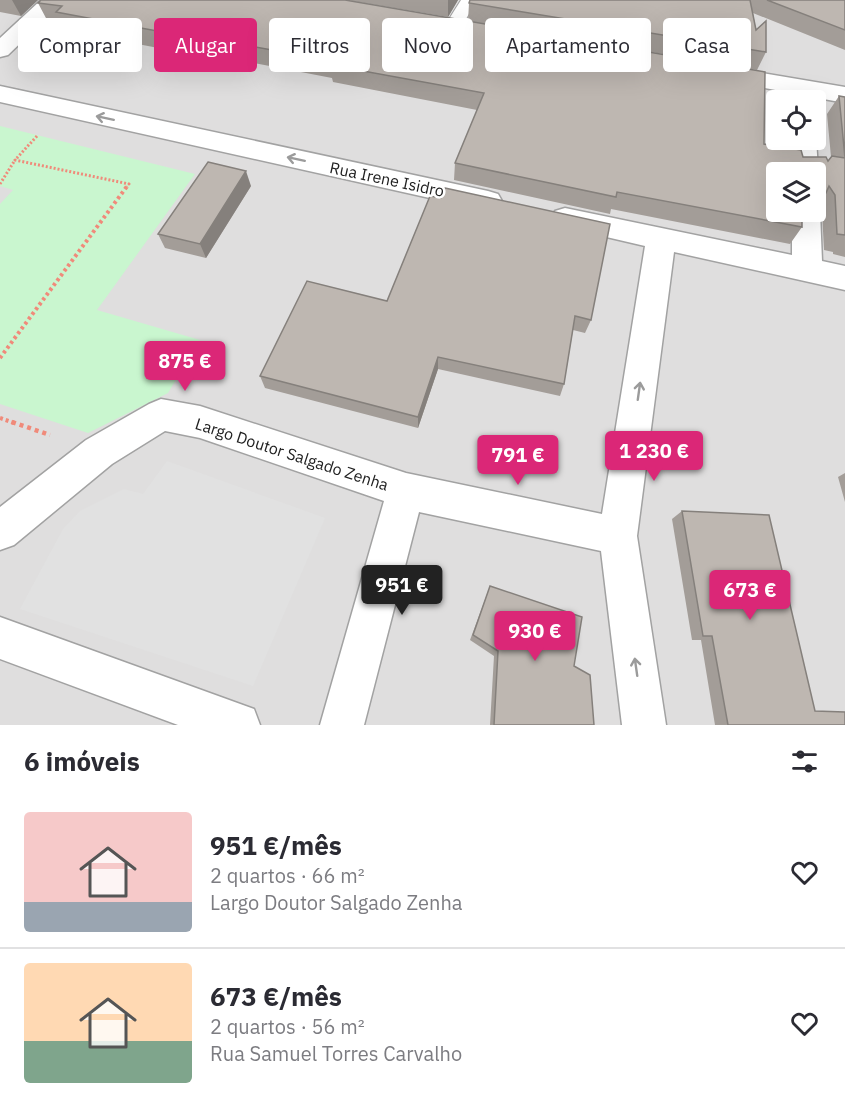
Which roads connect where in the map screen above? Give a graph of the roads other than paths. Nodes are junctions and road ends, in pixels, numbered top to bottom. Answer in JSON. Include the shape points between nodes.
{"nodes":[{"id":1,"x":54,"y":0,"type":"edge"},
{"id":2,"x":469,"y":0,"type":"edge"},
{"id":3,"x":450,"y":18,"type":"edge"},
{"id":4,"x":473,"y":30,"type":"edge"},
{"id":5,"x":476,"y":31,"type":"edge"},
{"id":6,"x":0,"y":50,"type":"edge"},
{"id":7,"x":716,"y":72,"type":"edge"},
{"id":8,"x":0,"y":94,"type":"edge"},
{"id":9,"x":845,"y":94,"type":"edge"},
{"id":10,"x":511,"y":206,"type":"edge"},
{"id":11,"x":545,"y":213,"type":"edge"},
{"id":12,"x":806,"y":222,"type":"edge"},
{"id":13,"x":661,"y":238,"type":"junction"},
{"id":14,"x":807,"y":270,"type":"junction"},
{"id":15,"x":845,"y":278,"type":"edge"},
{"id":16,"x":406,"y":491,"type":"junction"},
{"id":17,"x":0,"y":531,"type":"edge"},
{"id":18,"x":618,"y":536,"type":"junction"},
{"id":19,"x":0,"y":638,"type":"edge"},
{"id":20,"x":238,"y":725,"type":"edge"},
{"id":21,"x":342,"y":725,"type":"edge"},
{"id":22,"x":644,"y":725,"type":"edge"}],
"edges":[{"from":1,"to":6,"type":"street"},
{"from":2,"to":3,"type":"lane"},
{"from":4,"to":5,"type":"street"},
{"from":7,"to":9,"type":"street"},
{"from":10,"to":8,"type":"street","name":"Rua Irene Isidro","one_way":true},
{"from":11,"to":13,"type":"street"},
{"from":12,"to":14,"type":"street"},
{"from":13,"to":14,"type":"street"},
{"from":18,"to":13,"type":"street","one_way":true},
{"from":14,"to":15,"type":"street"},
{"from":16,"to":17,"type":"street","name":"Largo Doutor Salgado Zenha","via":[[200,422],[161,415],[99,452]]},
{"from":16,"to":18,"type":"street","name":"Largo Doutor Salgado Zenha"},
{"from":16,"to":21,"type":"street","name":"Largo Doutor Salgado Zenha"},
{"from":22,"to":18,"type":"street","one_way":true},
{"from":19,"to":20,"type":"street"}]}
